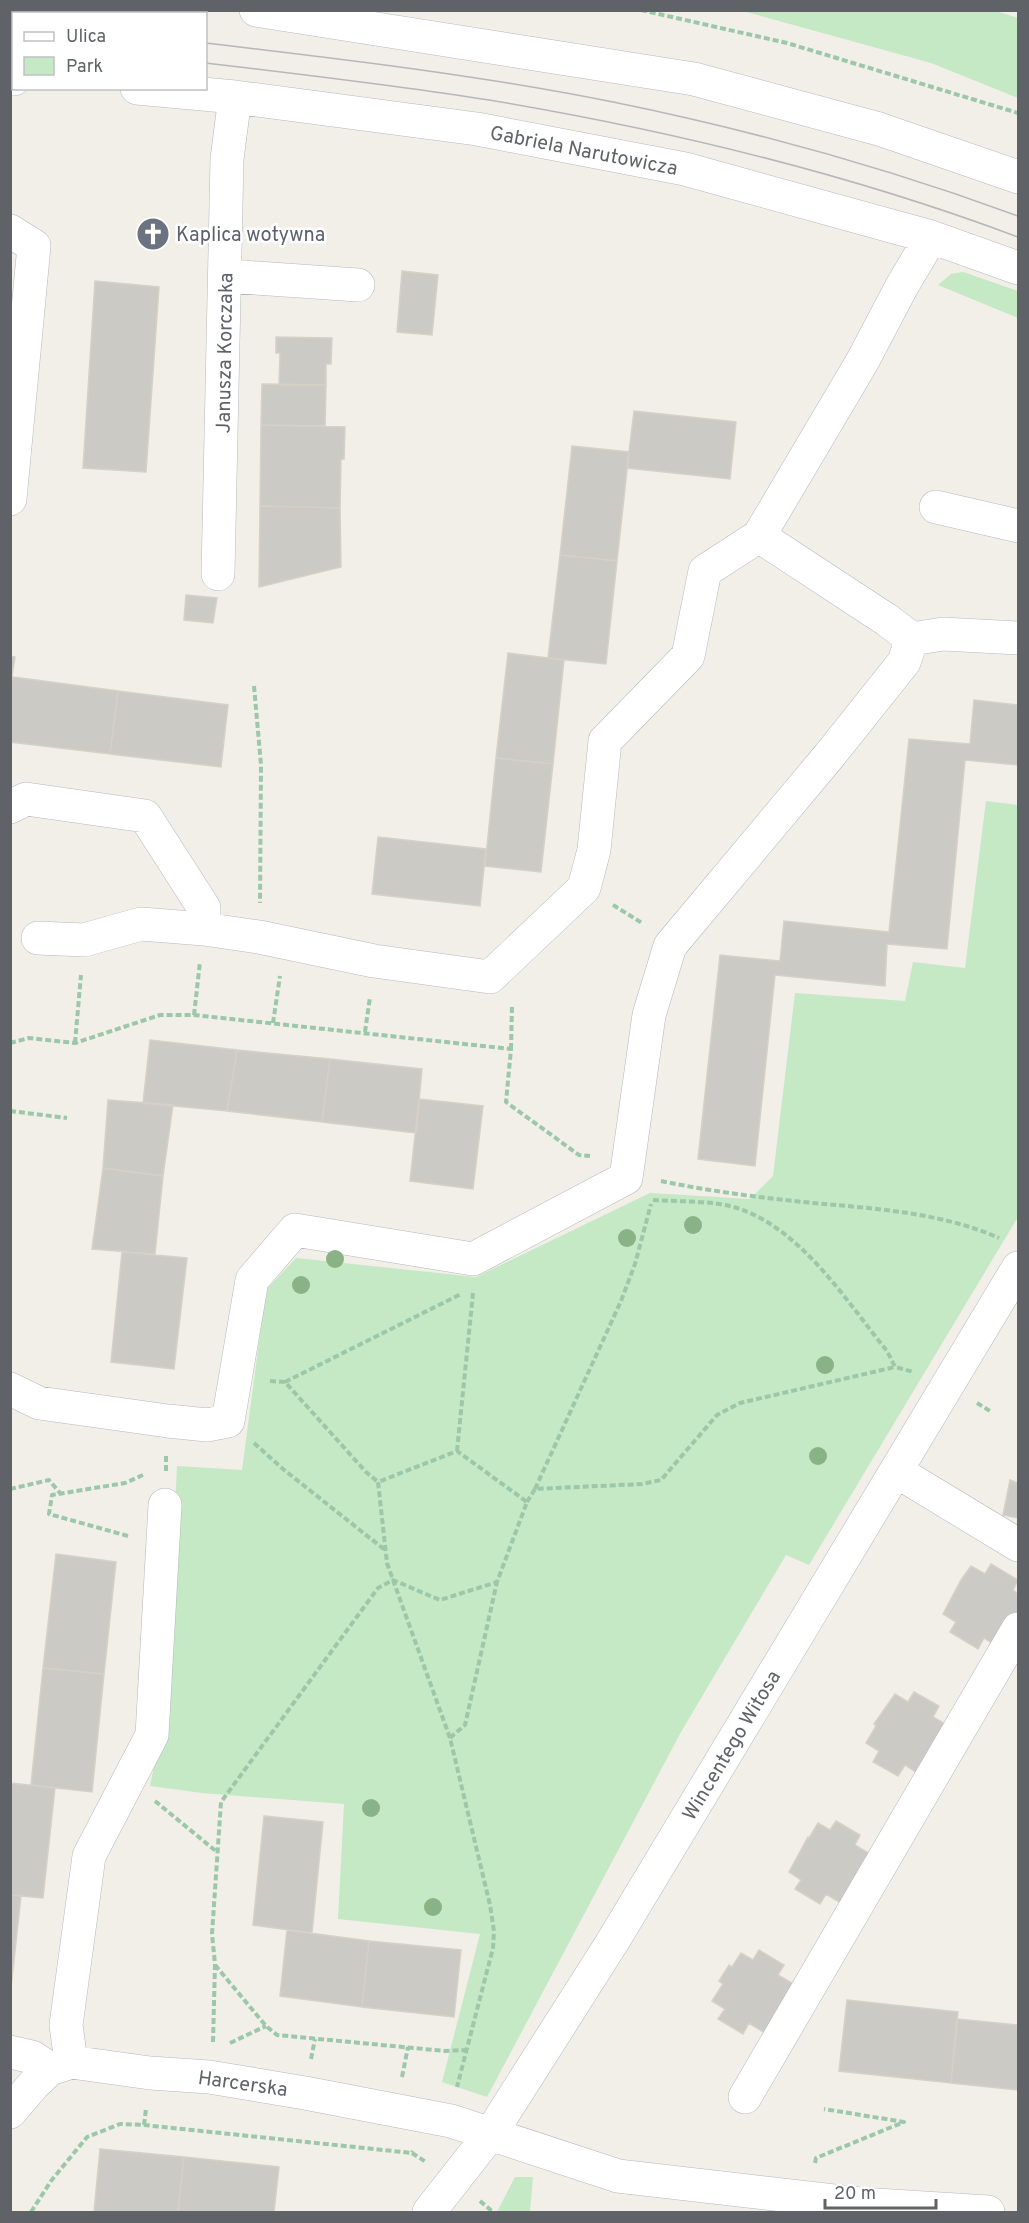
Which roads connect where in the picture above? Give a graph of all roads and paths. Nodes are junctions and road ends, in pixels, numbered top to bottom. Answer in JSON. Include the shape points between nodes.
{"nodes":[{"id":1,"x":641,"y":10,"type":"edge"},
{"id":2,"x":262,"y":11,"type":"edge"},
{"id":3,"x":390,"y":22,"type":"edge"},
{"id":4,"x":159,"y":90,"type":"edge"},
{"id":5,"x":235,"y":97,"type":"junction"},
{"id":6,"x":1018,"y":113,"type":"edge"},
{"id":7,"x":1018,"y":177,"type":"edge"},
{"id":8,"x":10,"y":231,"type":"edge"},
{"id":9,"x":931,"y":237,"type":"junction"},
{"id":10,"x":1018,"y":268,"type":"edge"},
{"id":11,"x":226,"y":276,"type":"junction"},
{"id":12,"x":358,"y":285,"type":"dead end"},
{"id":13,"x":10,"y":499,"type":"edge"},
{"id":14,"x":936,"y":507,"type":"dead end"},
{"id":15,"x":1018,"y":526,"type":"edge"},
{"id":16,"x":759,"y":536,"type":"junction"},
{"id":17,"x":218,"y":574,"type":"dead end"},
{"id":18,"x":1018,"y":638,"type":"edge"},
{"id":19,"x":912,"y":639,"type":"junction"},
{"id":20,"x":254,"y":686,"type":"dead end"},
{"id":21,"x":10,"y":807,"type":"edge"},
{"id":22,"x":631,"y":915,"type":"dead end"},
{"id":23,"x":644,"y":925,"type":"dead end"},
{"id":24,"x":204,"y":929,"type":"junction"},
{"id":25,"x":38,"y":938,"type":"dead end"},
{"id":26,"x":272,"y":940,"type":"junction"},
{"id":27,"x":80,"y":993,"type":"dead end"},
{"id":28,"x":194,"y":1015,"type":"junction"},
{"id":29,"x":273,"y":1023,"type":"junction"},
{"id":30,"x":10,"y":1043,"type":"edge"},
{"id":31,"x":75,"y":1043,"type":"junction"},
{"id":32,"x":10,"y":1111,"type":"edge"},
{"id":33,"x":68,"y":1118,"type":"dead end"},
{"id":34,"x":636,"y":1190,"type":"junction"},
{"id":35,"x":652,"y":1200,"type":"junction"},
{"id":36,"x":1013,"y":1255,"type":"edge"},
{"id":37,"x":1006,"y":1319,"type":"edge"},
{"id":38,"x":896,"y":1367,"type":"junction"},
{"id":39,"x":235,"y":1378,"type":"junction"},
{"id":40,"x":285,"y":1382,"type":"junction"},
{"id":41,"x":948,"y":1385,"type":"junction"},
{"id":42,"x":10,"y":1389,"type":"edge"},
{"id":43,"x":990,"y":1411,"type":"dead end"},
{"id":44,"x":228,"y":1420,"type":"junction"},
{"id":45,"x":457,"y":1450,"type":"junction"},
{"id":46,"x":166,"y":1466,"type":"dead end"},
{"id":47,"x":156,"y":1470,"type":"dead end"},
{"id":48,"x":896,"y":1471,"type":"junction"},
{"id":49,"x":146,"y":1474,"type":"dead end"},
{"id":50,"x":378,"y":1482,"type":"junction"},
{"id":51,"x":10,"y":1489,"type":"edge"},
{"id":52,"x":535,"y":1489,"type":"junction"},
{"id":53,"x":61,"y":1493,"type":"junction"},
{"id":54,"x":527,"y":1502,"type":"junction"},
{"id":55,"x":165,"y":1505,"type":"dead end"},
{"id":56,"x":162,"y":1545,"type":"junction"},
{"id":57,"x":1018,"y":1545,"type":"edge"},
{"id":58,"x":385,"y":1551,"type":"junction"},
{"id":59,"x":393,"y":1580,"type":"junction"},
{"id":60,"x":497,"y":1582,"type":"junction"},
{"id":61,"x":1018,"y":1629,"type":"edge"},
{"id":62,"x":450,"y":1738,"type":"junction"},
{"id":63,"x":128,"y":1779,"type":"junction"},
{"id":64,"x":218,"y":1852,"type":"junction"},
{"id":65,"x":215,"y":1964,"type":"junction"},
{"id":66,"x":267,"y":2026,"type":"junction"},
{"id":67,"x":465,"y":2050,"type":"junction"},
{"id":68,"x":10,"y":2052,"type":"edge"},
{"id":69,"x":211,"y":2064,"type":"junction"},
{"id":70,"x":61,"y":2066,"type":"junction"},
{"id":71,"x":458,"y":2084,"type":"dead end"},
{"id":72,"x":745,"y":2097,"type":"dead end"},
{"id":73,"x":824,"y":2109,"type":"dead end"},
{"id":74,"x":10,"y":2112,"type":"edge"},
{"id":75,"x":145,"y":2115,"type":"dead end"},
{"id":76,"x":451,"y":2121,"type":"junction"},
{"id":77,"x":144,"y":2125,"type":"junction"},
{"id":78,"x":491,"y":2133,"type":"junction"},
{"id":79,"x":816,"y":2158,"type":"dead end"},
{"id":80,"x":490,"y":2208,"type":"dead end"},
{"id":81,"x":31,"y":2212,"type":"edge"},
{"id":82,"x":429,"y":2212,"type":"edge"},
{"id":83,"x":493,"y":2212,"type":"edge"},
{"id":84,"x":988,"y":2212,"type":"edge"}],
"edges":[{"from":1,"to":6,"type":"path","via":[[798,46]]},
{"from":2,"to":3,"type":"street"},
{"from":3,"to":7,"type":"street","via":[[694,79],[879,129]]},
{"from":4,"to":5,"type":"street","name":"Gabriela Narutowicza"},
{"from":5,"to":9,"type":"street","name":"Gabriela Narutowicza","via":[[477,129],[685,169]]},
{"from":5,"to":11,"type":"street","name":"Janusza Korczaka","via":[[227,159]]},
{"from":8,"to":13,"type":"street","via":[[34,246]]},
{"from":9,"to":10,"type":"street","name":"Gabriela Narutowicza"},
{"from":9,"to":16,"type":"street"},
{"from":11,"to":12,"type":"street"},
{"from":11,"to":17,"type":"street","name":"Janusza Korczaka"},
{"from":14,"to":15,"type":"street"},
{"from":16,"to":19,"type":"street"},
{"from":16,"to":26,"type":"street","via":[[705,571],[688,656],[605,741],[594,850],[584,888],[490,977],[374,961]]},
{"from":18,"to":19,"type":"street","via":[[943,634]]},
{"from":19,"to":34,"type":"street","via":[[904,662],[670,945],[649,1015]]},
{"from":20,"to":26,"type":"path"},
{"from":21,"to":24,"type":"street","via":[[26,800],[145,816],[204,908]]},
{"from":22,"to":23,"type":"path"},
{"from":24,"to":25,"type":"street","via":[[141,924],[84,940]]},
{"from":24,"to":26,"type":"street"},
{"from":24,"to":28,"type":"path"},
{"from":26,"to":29,"type":"path"},
{"from":27,"to":31,"type":"path"},
{"from":28,"to":29,"type":"path"},
{"from":28,"to":31,"type":"path","via":[[160,1015]]},
{"from":29,"to":34,"type":"path","via":[[511,1049],[506,1102],[579,1155],[611,1160]]},
{"from":30,"to":31,"type":"path","via":[[29,1038]]},
{"from":32,"to":33,"type":"path"},
{"from":34,"to":35,"type":"path"},
{"from":34,"to":36,"type":"path","via":[[872,1207],[975,1227]]},
{"from":34,"to":39,"type":"street","via":[[473,1259],[295,1230],[252,1280]]},
{"from":35,"to":38,"type":"path","via":[[739,1209],[779,1230],[802,1249]]},
{"from":35,"to":52,"type":"path","via":[[621,1301]]},
{"from":36,"to":37,"type":"street","name":"Wincentego Witosa"},
{"from":37,"to":41,"type":"street","name":"Wincentego Witosa"},
{"from":38,"to":41,"type":"path"},
{"from":38,"to":52,"type":"path","via":[[728,1408],[717,1415],[661,1480]]},
{"from":39,"to":40,"type":"path"},
{"from":39,"to":44,"type":"street"},
{"from":40,"to":45,"type":"path","via":[[473,1287]]},
{"from":40,"to":50,"type":"path"},
{"from":41,"to":43,"type":"path"},
{"from":41,"to":48,"type":"street","name":"Wincentego Witosa"},
{"from":42,"to":44,"type":"street","via":[[39,1403],[207,1425]]},
{"from":44,"to":58,"type":"path"},
{"from":45,"to":50,"type":"path"},
{"from":45,"to":54,"type":"path"},
{"from":46,"to":47,"type":"path"},
{"from":48,"to":57,"type":"street"},
{"from":48,"to":78,"type":"street","name":"Wincentego Witosa","via":[[613,1941]]},
{"from":49,"to":53,"type":"path","via":[[125,1483]]},
{"from":50,"to":58,"type":"path"},
{"from":51,"to":53,"type":"path","via":[[49,1480]]},
{"from":52,"to":54,"type":"path"},
{"from":53,"to":56,"type":"path","via":[[52,1495],[50,1514]]},
{"from":54,"to":60,"type":"path"},
{"from":55,"to":56,"type":"street"},
{"from":56,"to":63,"type":"street","via":[[152,1735]]},
{"from":58,"to":59,"type":"path"},
{"from":59,"to":60,"type":"path","via":[[440,1600]]},
{"from":59,"to":62,"type":"path"},
{"from":59,"to":64,"type":"path","via":[[378,1588],[221,1802]]},
{"from":60,"to":62,"type":"path","via":[[465,1725]]},
{"from":61,"to":72,"type":"street"},
{"from":62,"to":67,"type":"path","via":[[494,1931],[493,1948]]},
{"from":63,"to":64,"type":"path"},
{"from":63,"to":70,"type":"street","via":[[89,1856]]},
{"from":64,"to":65,"type":"path","via":[[212,1934]]},
{"from":65,"to":66,"type":"path"},
{"from":65,"to":69,"type":"path"},
{"from":66,"to":67,"type":"path","via":[[277,2035]]},
{"from":66,"to":69,"type":"path"},
{"from":67,"to":71,"type":"path"},
{"from":68,"to":70,"type":"street","name":"Harcerska"},
{"from":69,"to":70,"type":"street","name":"Harcerska","via":[[150,2073]]},
{"from":69,"to":76,"type":"street","name":"Harcerska","via":[[305,2093]]},
{"from":70,"to":74,"type":"street","via":[[34,2084]]},
{"from":73,"to":79,"type":"path","via":[[904,2122]]},
{"from":75,"to":77,"type":"path"},
{"from":76,"to":77,"type":"path","via":[[412,2153]]},
{"from":76,"to":78,"type":"street","name":"Harcerska"},
{"from":77,"to":81,"type":"path","via":[[120,2124],[87,2137]]},
{"from":78,"to":82,"type":"street","name":"Wincentego Witosa"},
{"from":78,"to":84,"type":"street","name":"Harcerska","via":[[618,2176],[860,2204]]},
{"from":80,"to":83,"type":"path"}]}
